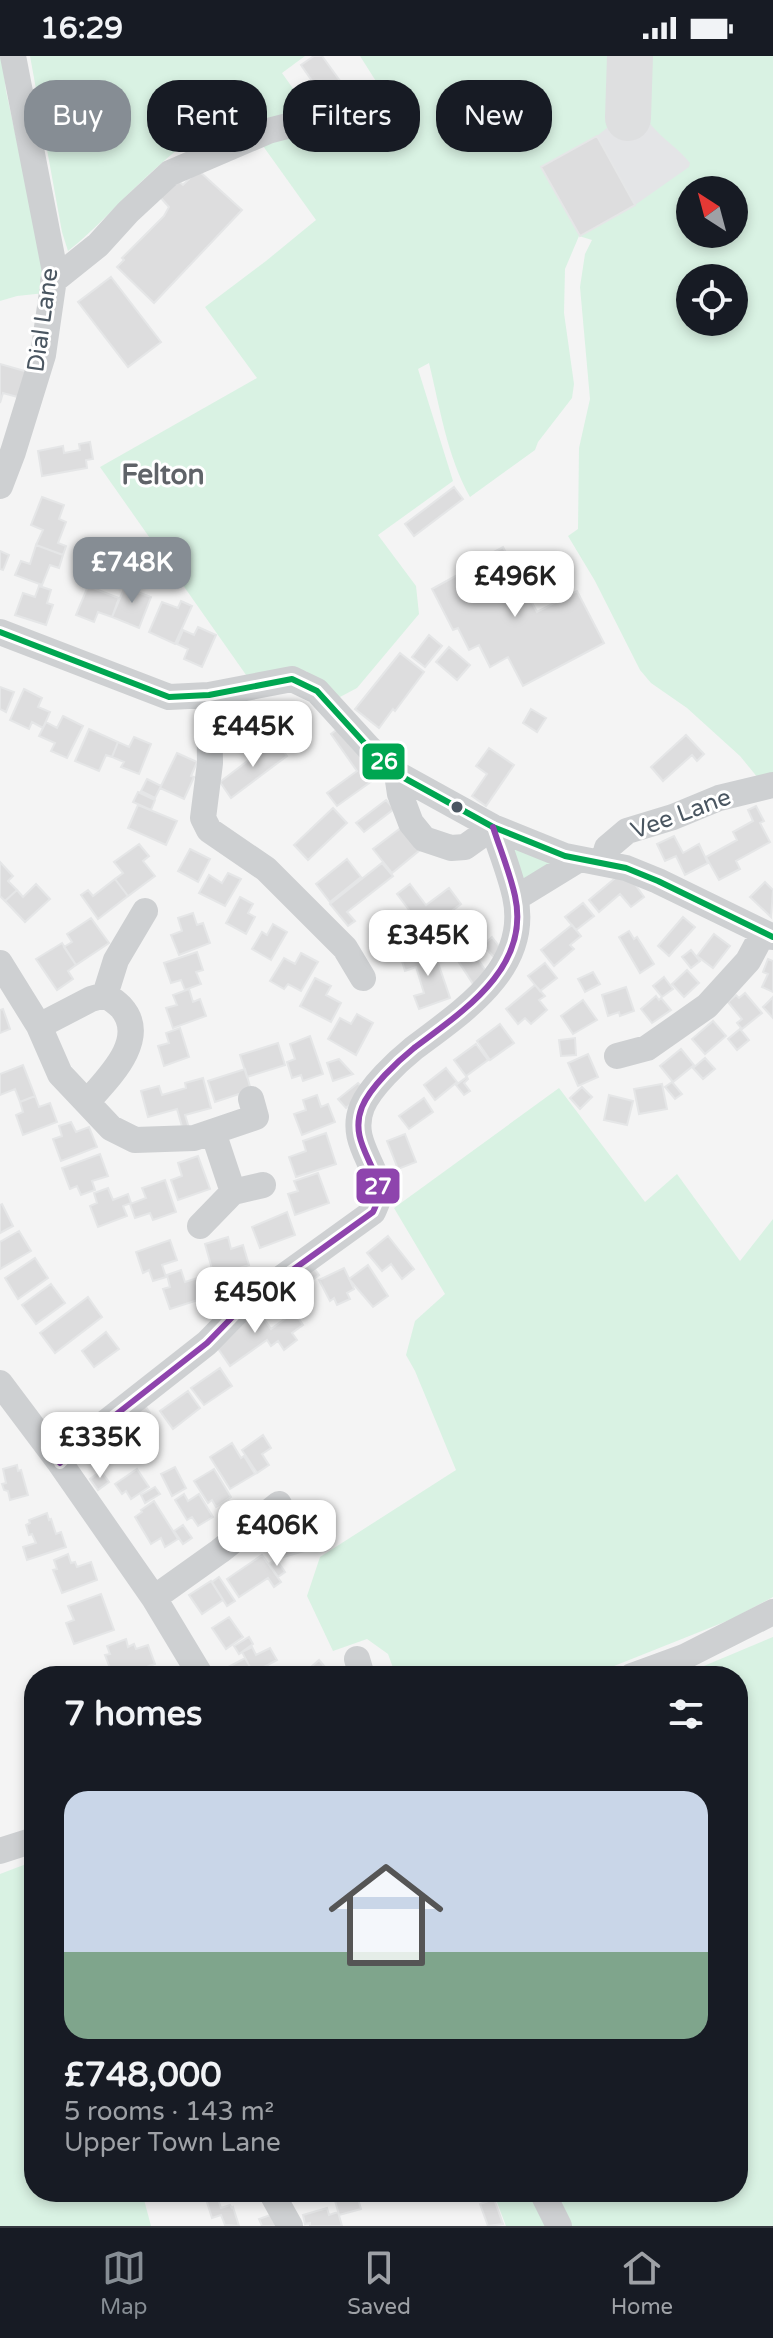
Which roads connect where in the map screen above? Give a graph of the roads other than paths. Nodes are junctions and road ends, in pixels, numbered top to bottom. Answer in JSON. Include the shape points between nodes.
{"nodes":[{"id":1,"x":13,"y":56,"type":"edge"},
{"id":2,"x":283,"y":127,"type":"edge"},
{"id":3,"x":53,"y":281,"type":"junction"},
{"id":4,"x":0,"y":486,"type":"edge"},
{"id":5,"x":0,"y":632,"type":"edge"},
{"id":6,"x":209,"y":695,"type":"junction"},
{"id":7,"x":397,"y":774,"type":"junction"},
{"id":8,"x":773,"y":785,"type":"edge"},
{"id":9,"x":493,"y":827,"type":"junction"},
{"id":10,"x":590,"y":861,"type":"junction"},
{"id":11,"x":516,"y":898,"type":"junction"},
{"id":12,"x":145,"y":911,"type":"dead end"},
{"id":13,"x":768,"y":935,"type":"edge"},
{"id":14,"x":0,"y":963,"type":"edge"},
{"id":15,"x":363,"y":978,"type":"dead end"},
{"id":16,"x":105,"y":995,"type":"junction"},
{"id":17,"x":39,"y":1026,"type":"junction"},
{"id":18,"x":632,"y":1059,"type":"dead end"},
{"id":19,"x":87,"y":1102,"type":"junction"},
{"id":20,"x":248,"y":1109,"type":"dead end"},
{"id":21,"x":213,"y":1132,"type":"junction"},
{"id":22,"x":263,"y":1185,"type":"dead end"},
{"id":23,"x":233,"y":1192,"type":"junction"},
{"id":24,"x":200,"y":1226,"type":"dead end"},
{"id":25,"x":0,"y":1383,"type":"edge"},
{"id":26,"x":60,"y":1463,"type":"junction"},
{"id":27,"x":279,"y":1504,"type":"dead end"},
{"id":28,"x":154,"y":1598,"type":"junction"},
{"id":29,"x":773,"y":1612,"type":"edge"},
{"id":30,"x":195,"y":1666,"type":"edge"},
{"id":31,"x":659,"y":1666,"type":"edge"},
{"id":32,"x":24,"y":1843,"type":"edge"},
{"id":33,"x":0,"y":1851,"type":"edge"},
{"id":34,"x":277,"y":2202,"type":"edge"},
{"id":35,"x":547,"y":2202,"type":"edge"},
{"id":36,"x":290,"y":2226,"type":"edge"},
{"id":37,"x":559,"y":2226,"type":"edge"}],
"edges":[{"from":1,"to":3,"type":"street","name":"Dial Lane"},
{"from":2,"to":3,"type":"street","via":[[170,173],[98,245]]},
{"from":3,"to":4,"type":"street","name":"Dial Lane","via":[[43,355]]},
{"from":5,"to":6,"type":"street","via":[[169,697]]},
{"from":6,"to":7,"type":"street","via":[[292,679],[317,691]]},
{"from":6,"to":15,"type":"street","via":[[210,763],[203,818],[209,830],[266,869],[345,948]]},
{"from":7,"to":9,"type":"street"},
{"from":7,"to":9,"type":"street","via":[[411,823],[424,839],[465,847]]},
{"from":8,"to":10,"type":"street","name":"Vee Lane","via":[[627,831]]},
{"from":9,"to":10,"type":"street"},
{"from":9,"to":11,"type":"street"},
{"from":10,"to":11,"type":"street"},
{"from":10,"to":13,"type":"street","via":[[658,881]]},
{"from":11,"to":26,"type":"street","via":[[518,932],[508,960],[457,1016],[400,1059],[362,1107],[359,1132],[379,1195],[373,1212],[244,1305],[207,1343]]},
{"from":12,"to":16,"type":"street","via":[[116,960]]},
{"from":13,"to":18,"type":"street","via":[[707,1006]]},
{"from":14,"to":17,"type":"street"},
{"from":16,"to":17,"type":"street"},
{"from":16,"to":19,"type":"street","via":[[123,1008],[130,1027],[128,1044],[122,1061]]},
{"from":17,"to":19,"type":"street","via":[[60,1074]]},
{"from":19,"to":21,"type":"street","via":[[111,1128],[135,1140],[194,1138]]},
{"from":20,"to":21,"type":"street"},
{"from":21,"to":23,"type":"street"},
{"from":22,"to":23,"type":"street"},
{"from":23,"to":24,"type":"street"},
{"from":25,"to":26,"type":"street"},
{"from":26,"to":28,"type":"street"},
{"from":27,"to":28,"type":"street"},
{"from":28,"to":30,"type":"street"},
{"from":29,"to":31,"type":"street"},
{"from":32,"to":33,"type":"street"},
{"from":34,"to":36,"type":"street"},
{"from":35,"to":37,"type":"street"}]}
